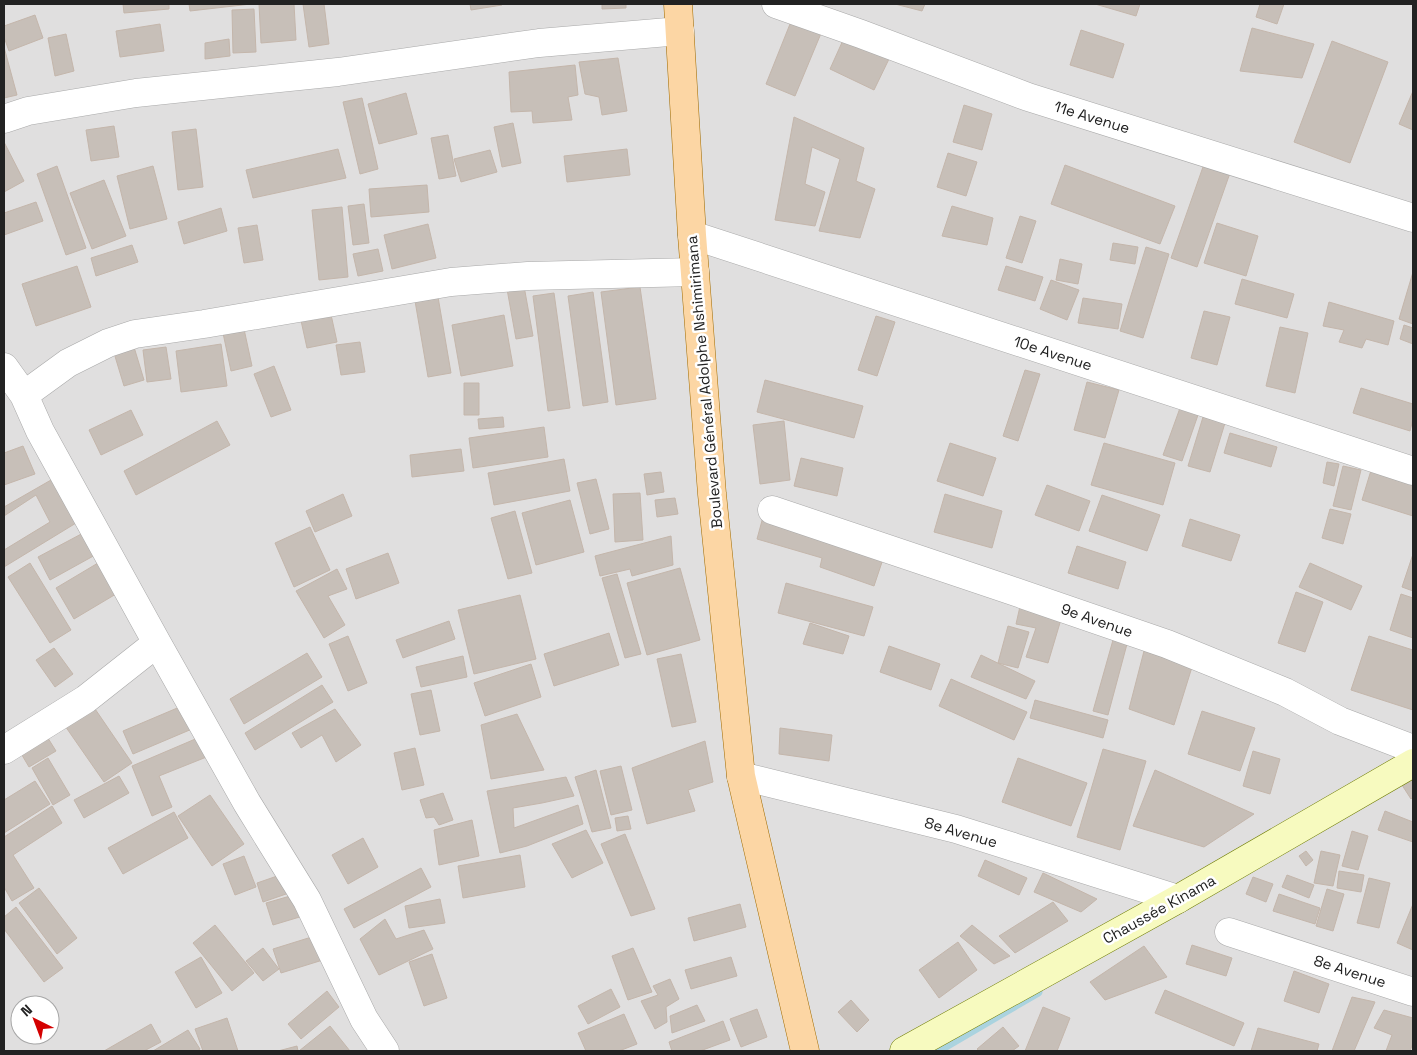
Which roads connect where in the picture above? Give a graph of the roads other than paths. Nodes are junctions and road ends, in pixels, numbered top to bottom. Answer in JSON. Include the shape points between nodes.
{"nodes":[{"id":1,"x":678,"y":4,"type":"edge"},
{"id":2,"x":776,"y":4,"type":"edge"},
{"id":3,"x":680,"y":31,"type":"junction"},
{"id":4,"x":4,"y":119,"type":"edge"},
{"id":5,"x":1413,"y":218,"type":"edge"},
{"id":6,"x":692,"y":235,"type":"junction"},
{"id":7,"x":695,"y":272,"type":"junction"},
{"id":8,"x":4,"y":367,"type":"edge"},
{"id":9,"x":24,"y":395,"type":"junction"},
{"id":10,"x":1413,"y":471,"type":"edge"},
{"id":11,"x":772,"y":510,"type":"dead end"},
{"id":12,"x":157,"y":643,"type":"junction"},
{"id":13,"x":1413,"y":749,"type":"edge"},
{"id":14,"x":4,"y":750,"type":"edge"},
{"id":15,"x":1413,"y":763,"type":"edge"},
{"id":16,"x":741,"y":776,"type":"junction"},
{"id":17,"x":1178,"y":899,"type":"junction"},
{"id":18,"x":1229,"y":932,"type":"dead end"},
{"id":19,"x":1413,"y":992,"type":"edge"},
{"id":20,"x":385,"y":1051,"type":"edge"},
{"id":21,"x":805,"y":1051,"type":"edge"},
{"id":22,"x":904,"y":1051,"type":"edge"}],
"edges":[{"from":1,"to":3,"type":"main road","name":"Boulevard Général Adolphe Nshimirimana"},
{"from":2,"to":5,"type":"street","name":"11e Avenue","via":[[1028,97]]},
{"from":3,"to":4,"type":"street","via":[[538,43],[338,72],[136,93],[28,111]]},
{"from":3,"to":6,"type":"main road","name":"Boulevard Général Adolphe Nshimirimana"},
{"from":6,"to":7,"type":"main road","name":"Boulevard Général Adolphe Nshimirimana"},
{"from":6,"to":10,"type":"street","name":"10e Avenue"},
{"from":7,"to":9,"type":"street","via":[[528,276],[451,282],[135,334],[68,363]]},
{"from":7,"to":16,"type":"main road","name":"Boulevard Général Adolphe Nshimirimana","via":[[712,494]]},
{"from":8,"to":9,"type":"street"},
{"from":9,"to":12,"type":"street","via":[[40,431]]},
{"from":11,"to":13,"type":"street","name":"9e Avenue","via":[[1167,644],[1285,692],[1340,721]]},
{"from":12,"to":14,"type":"street","via":[[86,698]]},
{"from":12,"to":20,"type":"street","via":[[306,900],[364,1019]]},
{"from":15,"to":17,"type":"street","name":"Chaussée Kinama"},
{"from":16,"to":17,"type":"street","name":"8e Avenue","via":[[956,829]]},
{"from":16,"to":21,"type":"main road","name":"Boulevard Général Adolphe Nshimirimana"},
{"from":17,"to":22,"type":"street","name":"Chaussée Kinama"},
{"from":18,"to":19,"type":"street","name":"8e Avenue"}]}
